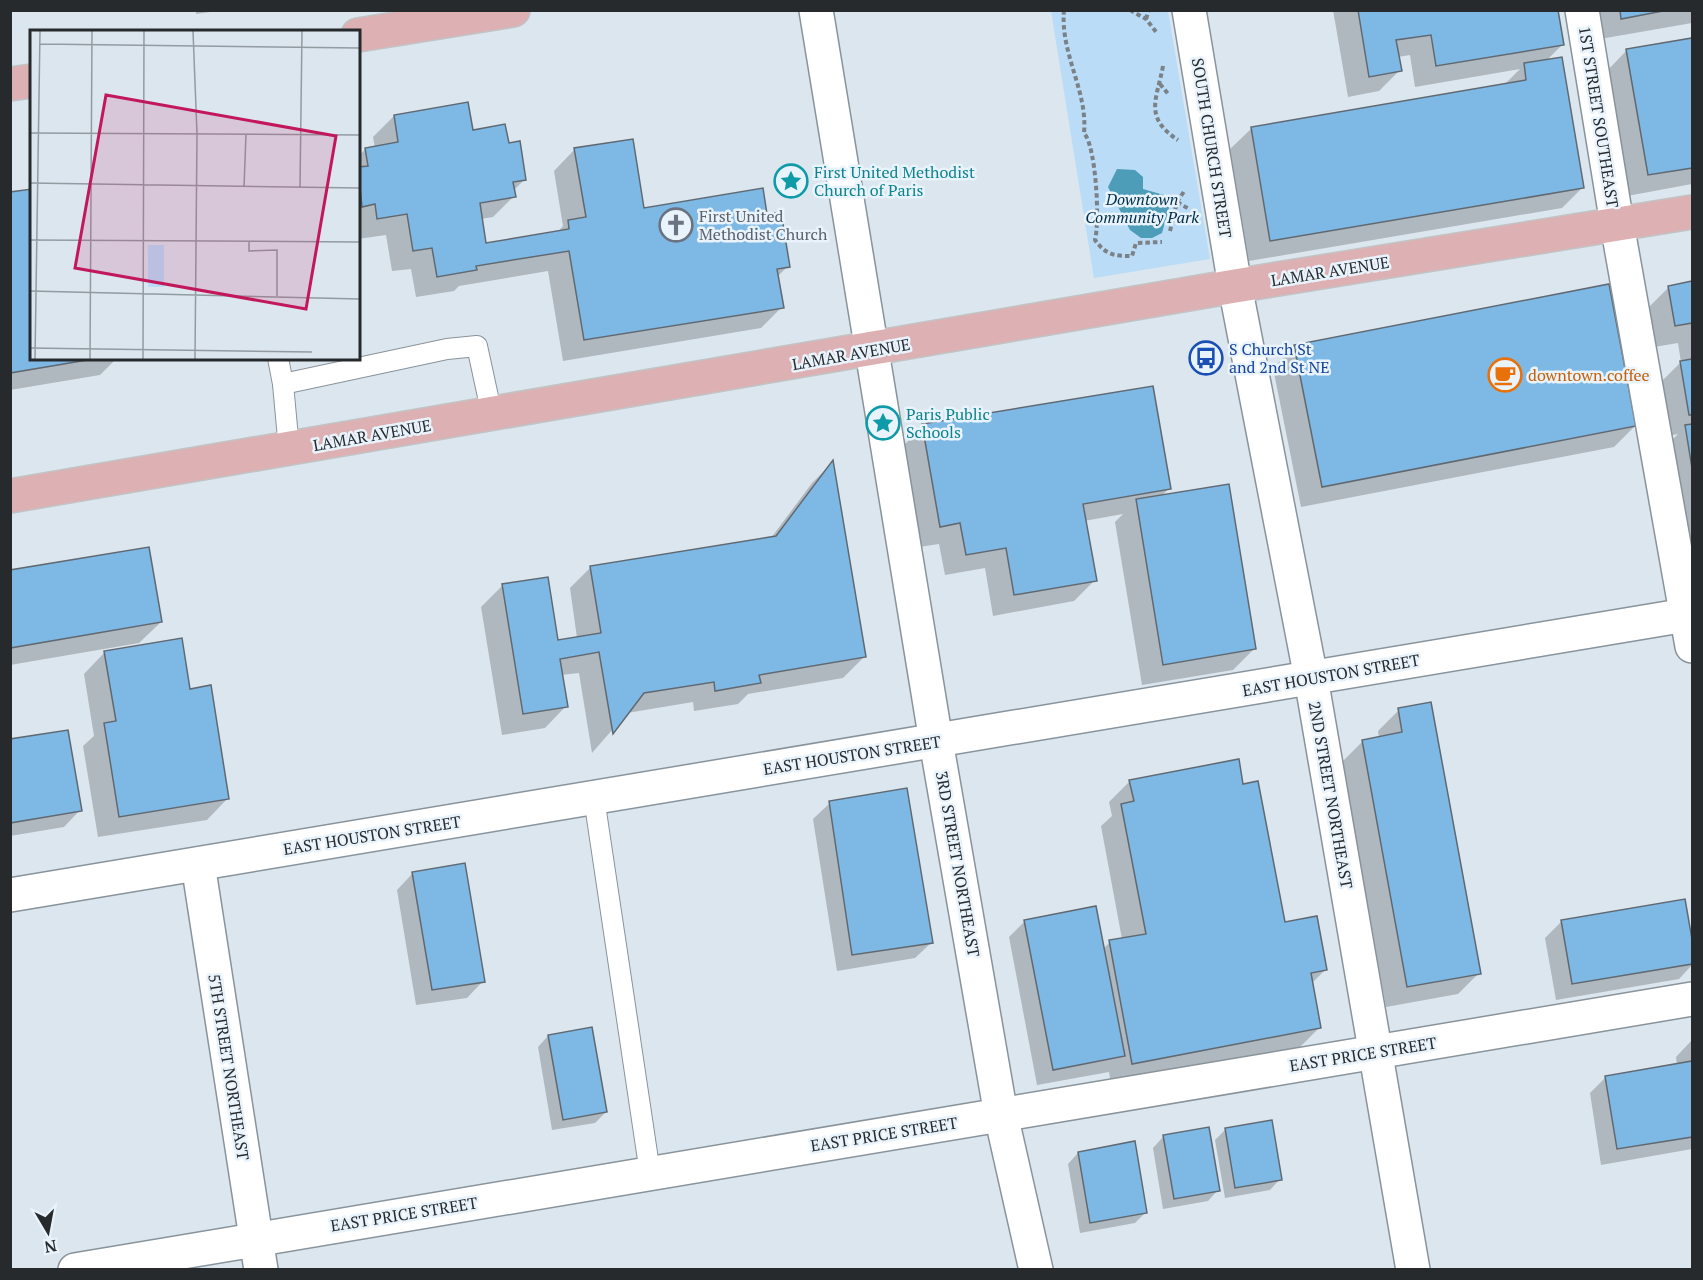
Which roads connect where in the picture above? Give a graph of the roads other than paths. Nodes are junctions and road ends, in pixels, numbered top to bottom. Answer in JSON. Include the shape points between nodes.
{"nodes":[{"id":1,"x":513,"y":10,"type":"edge"},
{"id":2,"x":816,"y":10,"type":"edge"},
{"id":3,"x":1190,"y":10,"type":"edge"},
{"id":4,"x":1582,"y":10,"type":"edge"},
{"id":5,"x":360,"y":35,"type":"edge"},
{"id":6,"x":30,"y":81,"type":"edge"},
{"id":7,"x":10,"y":84,"type":"edge"},
{"id":8,"x":1692,"y":212,"type":"edge"},
{"id":9,"x":1617,"y":224,"type":"junction"},
{"id":10,"x":1235,"y":286,"type":"junction"},
{"id":11,"x":873,"y":350,"type":"junction"},
{"id":12,"x":278,"y":360,"type":"edge"},
{"id":13,"x":283,"y":384,"type":"junction"},
{"id":14,"x":492,"y":415,"type":"junction"},
{"id":15,"x":289,"y":449,"type":"junction"},
{"id":16,"x":10,"y":496,"type":"edge"},
{"id":17,"x":1691,"y":625,"type":"edge"},
{"id":18,"x":1311,"y":678,"type":"junction"},
{"id":19,"x":936,"y":741,"type":"junction"},
{"id":20,"x":594,"y":798,"type":"junction"},
{"id":21,"x":198,"y":864,"type":"junction"},
{"id":22,"x":10,"y":895,"type":"edge"},
{"id":23,"x":1692,"y":999,"type":"edge"},
{"id":24,"x":1374,"y":1052,"type":"junction"},
{"id":25,"x":1001,"y":1115,"type":"junction"},
{"id":26,"x":650,"y":1173,"type":"junction"},
{"id":27,"x":259,"y":1254,"type":"edge"},
{"id":28,"x":75,"y":1269,"type":"edge"},
{"id":29,"x":1036,"y":1269,"type":"edge"},
{"id":30,"x":1413,"y":1269,"type":"edge"}],
"edges":[{"from":1,"to":5,"type":"main road"},
{"from":2,"to":11,"type":"street","name":"3RD STREET NORTHEAST"},
{"from":3,"to":10,"type":"street","name":"SOUTH CHURCH STREET"},
{"from":4,"to":9,"type":"street","name":"1ST STREET SOUTHEAST"},
{"from":6,"to":7,"type":"main road"},
{"from":8,"to":9,"type":"main road","name":"LAMAR AVENUE"},
{"from":9,"to":10,"type":"main road","name":"LAMAR AVENUE"},
{"from":9,"to":17,"type":"street","name":"1ST STREET SOUTHEAST"},
{"from":10,"to":11,"type":"main road","name":"LAMAR AVENUE"},
{"from":10,"to":18,"type":"street","name":"2ND STREET NORTHEAST"},
{"from":11,"to":14,"type":"main road","name":"LAMAR AVENUE"},
{"from":11,"to":19,"type":"street","name":"3RD STREET NORTHEAST"},
{"from":12,"to":13,"type":"lane"},
{"from":13,"to":14,"type":"lane","via":[[477,346]]},
{"from":13,"to":15,"type":"lane"},
{"from":14,"to":15,"type":"main road","name":"LAMAR AVENUE"},
{"from":15,"to":16,"type":"main road","name":"LAMAR AVENUE"},
{"from":17,"to":18,"type":"street","name":"EAST HOUSTON STREET"},
{"from":18,"to":19,"type":"street","name":"EAST HOUSTON STREET"},
{"from":18,"to":24,"type":"street","name":"2ND STREET NORTHEAST"},
{"from":19,"to":20,"type":"street","name":"EAST HOUSTON STREET"},
{"from":19,"to":25,"type":"street","name":"3RD STREET NORTHEAST"},
{"from":20,"to":21,"type":"street","name":"EAST HOUSTON STREET"},
{"from":20,"to":26,"type":"lane"},
{"from":21,"to":22,"type":"street","name":"EAST HOUSTON STREET"},
{"from":21,"to":27,"type":"street","name":"5TH STREET NORTHEAST"},
{"from":23,"to":24,"type":"street","name":"EAST PRICE STREET"},
{"from":24,"to":25,"type":"street","name":"EAST PRICE STREET"},
{"from":24,"to":30,"type":"street","name":"2ND STREET NORTHEAST"},
{"from":25,"to":26,"type":"street","name":"EAST PRICE STREET"},
{"from":25,"to":29,"type":"street","name":"3RD STREET NORTHEAST"},
{"from":26,"to":27,"type":"street","name":"EAST PRICE STREET"},
{"from":27,"to":28,"type":"street","name":"EAST PRICE STREET"}]}
